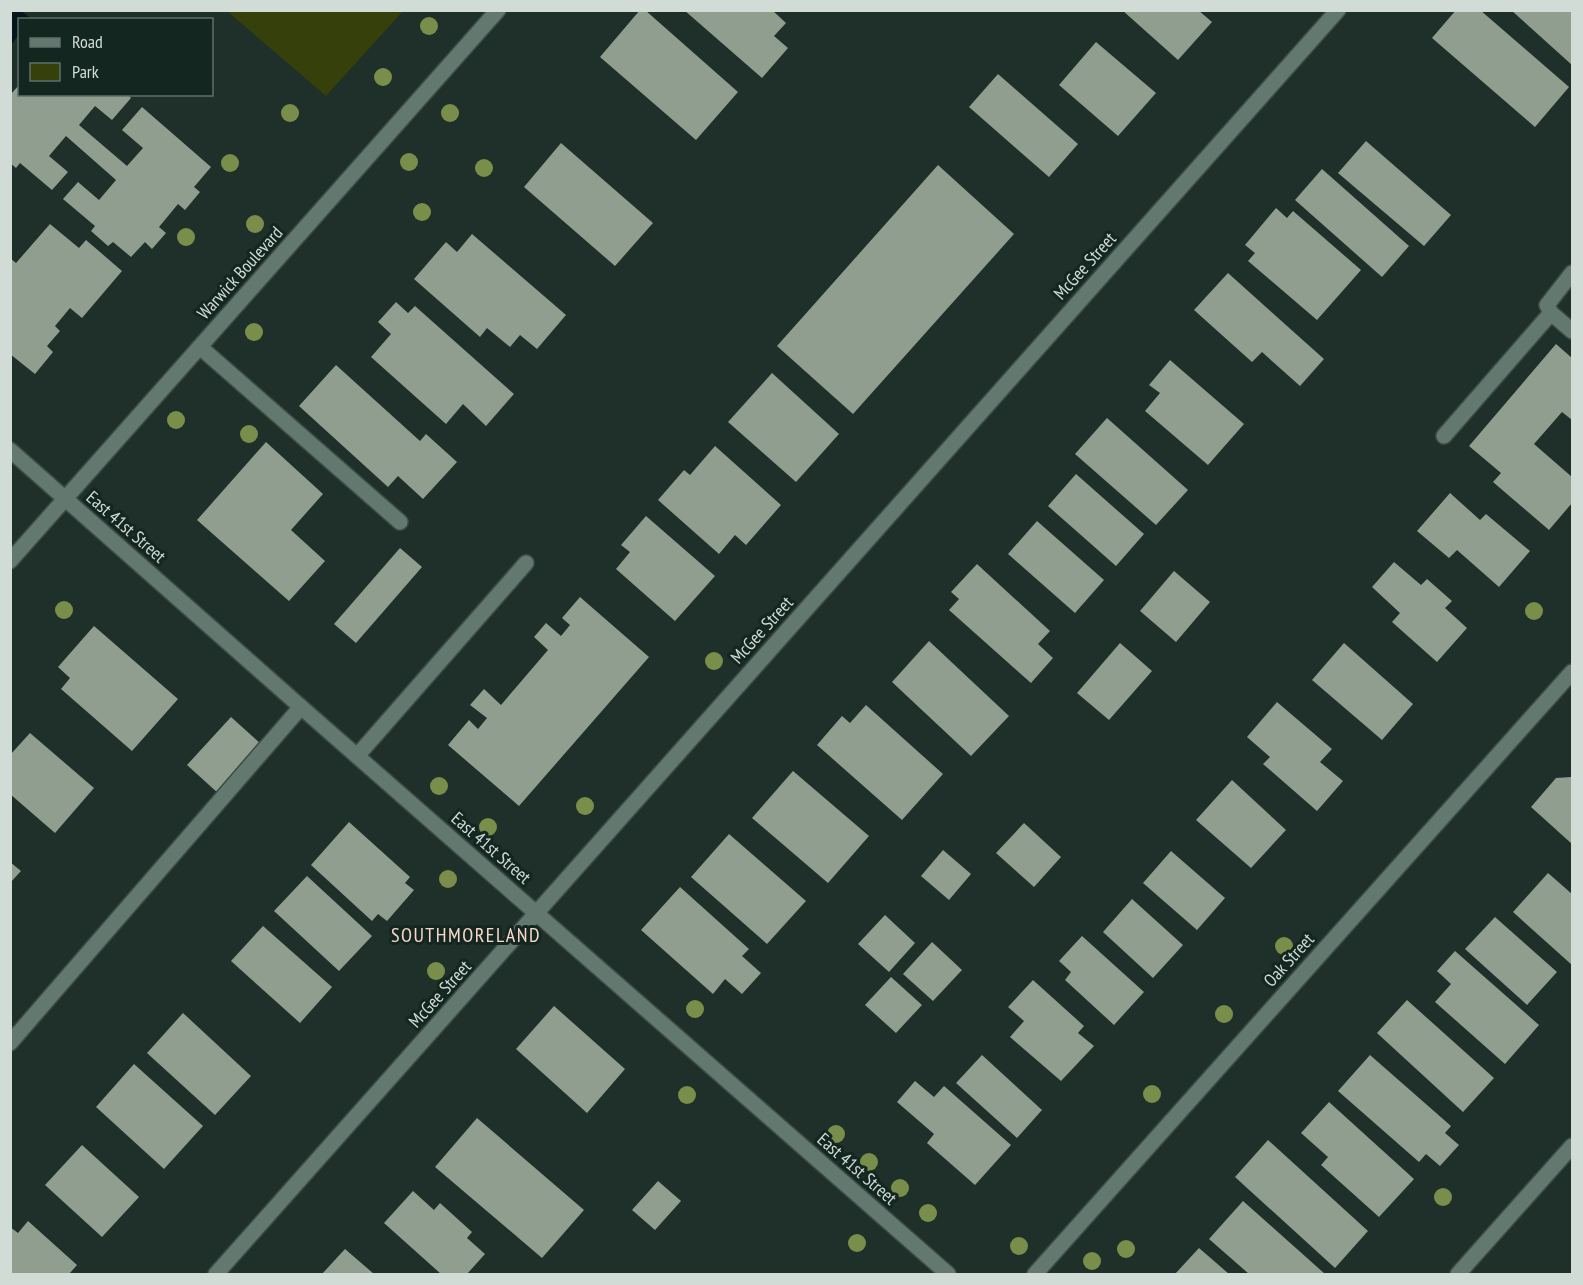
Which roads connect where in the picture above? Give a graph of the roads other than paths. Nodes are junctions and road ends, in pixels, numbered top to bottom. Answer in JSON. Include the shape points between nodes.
{"nodes":[{"id":1,"x":498,"y":10,"type":"edge"},
{"id":2,"x":1338,"y":10,"type":"edge"},
{"id":3,"x":1572,"y":273,"type":"edge"},
{"id":4,"x":1551,"y":313,"type":"junction"},
{"id":5,"x":1572,"y":331,"type":"edge"},
{"id":6,"x":200,"y":347,"type":"junction"},
{"id":7,"x":1444,"y":436,"type":"dead end"},
{"id":8,"x":10,"y":450,"type":"edge"},
{"id":9,"x":65,"y":499,"type":"junction"},
{"id":10,"x":400,"y":522,"type":"dead end"},
{"id":11,"x":10,"y":561,"type":"edge"},
{"id":12,"x":526,"y":563,"type":"dead end"},
{"id":13,"x":1571,"y":677,"type":"edge"},
{"id":14,"x":301,"y":707,"type":"junction"},
{"id":15,"x":357,"y":756,"type":"junction"},
{"id":16,"x":537,"y":914,"type":"junction"},
{"id":17,"x":10,"y":1043,"type":"edge"},
{"id":18,"x":1572,"y":1146,"type":"edge"},
{"id":19,"x":216,"y":1275,"type":"edge"},
{"id":20,"x":948,"y":1275,"type":"edge"},
{"id":21,"x":1035,"y":1275,"type":"edge"},
{"id":22,"x":1458,"y":1275,"type":"edge"}],
"edges":[{"from":1,"to":6,"type":"street","name":"Warwick Boulevard"},
{"from":2,"to":16,"type":"street","name":"McGee Street"},
{"from":3,"to":4,"type":"street","via":[[1549,300]]},
{"from":4,"to":5,"type":"street"},
{"from":4,"to":7,"type":"street"},
{"from":6,"to":9,"type":"street","name":"Warwick Boulevard"},
{"from":6,"to":10,"type":"street"},
{"from":8,"to":9,"type":"street","name":"East 41st Street"},
{"from":9,"to":11,"type":"street","name":"Warwick Boulevard"},
{"from":9,"to":14,"type":"street","name":"East 41st Street"},
{"from":12,"to":15,"type":"street"},
{"from":13,"to":21,"type":"street","name":"Oak Street"},
{"from":14,"to":15,"type":"street","name":"East 41st Street"},
{"from":14,"to":17,"type":"street"},
{"from":15,"to":16,"type":"street","name":"East 41st Street"},
{"from":16,"to":19,"type":"street","name":"McGee Street"},
{"from":16,"to":20,"type":"street","name":"East 41st Street"},
{"from":18,"to":22,"type":"street"}]}
